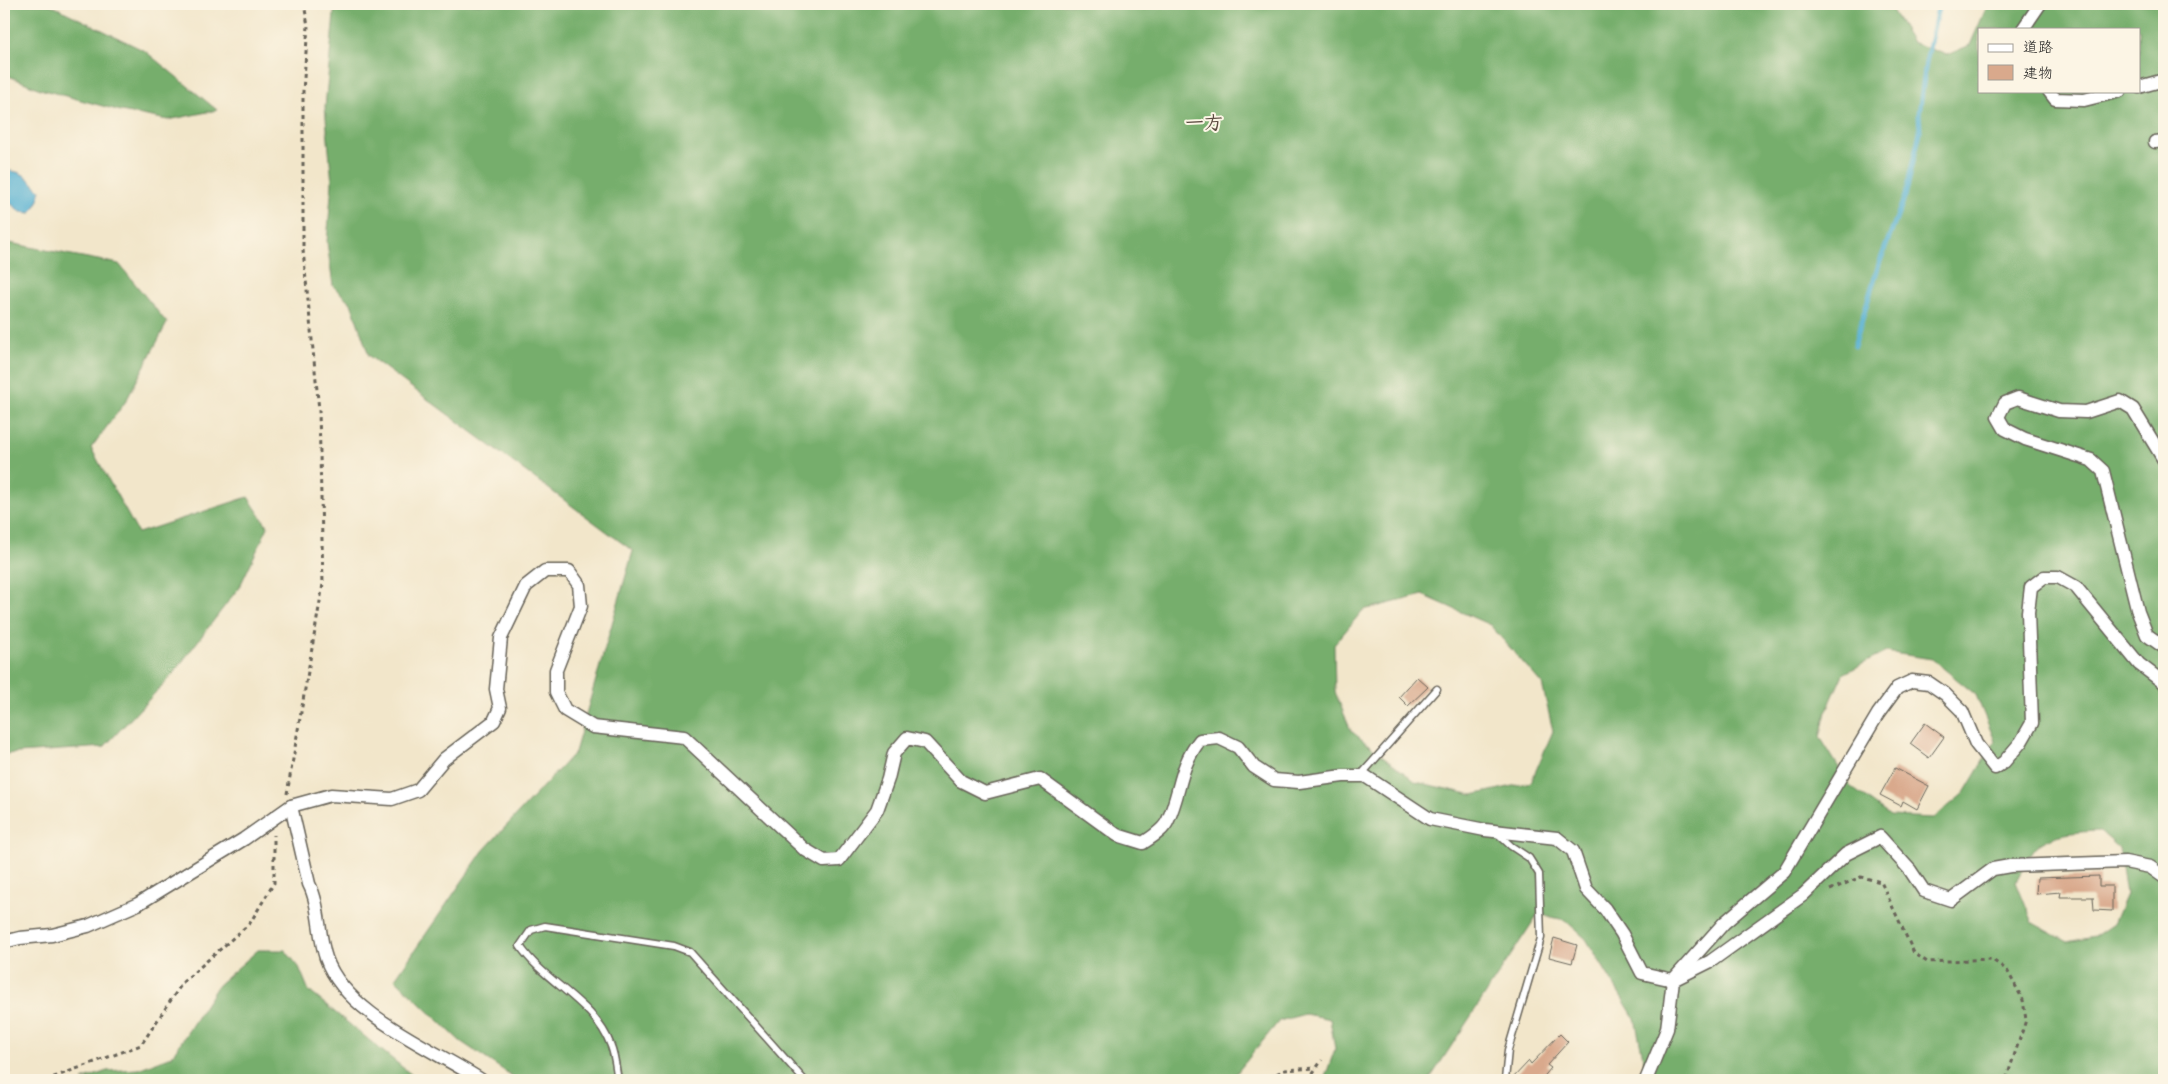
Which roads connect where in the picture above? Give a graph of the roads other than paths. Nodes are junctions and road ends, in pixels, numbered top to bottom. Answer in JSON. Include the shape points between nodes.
{"nodes":[{"id":1,"x":2040,"y":4,"type":"edge"},
{"id":2,"x":2024,"y":28,"type":"edge"},
{"id":3,"x":2164,"y":80,"type":"edge"},
{"id":4,"x":2140,"y":87,"type":"edge"},
{"id":5,"x":2050,"y":92,"type":"edge"},
{"id":6,"x":2116,"y":92,"type":"edge"},
{"id":7,"x":2164,"y":460,"type":"edge"},
{"id":8,"x":2164,"y":647,"type":"edge"},
{"id":9,"x":2164,"y":683,"type":"edge"},
{"id":10,"x":1437,"y":690,"type":"dead end"},
{"id":11,"x":1359,"y":776,"type":"junction"},
{"id":12,"x":291,"y":806,"type":"junction"},
{"id":13,"x":1494,"y":831,"type":"junction"},
{"id":14,"x":2164,"y":877,"type":"edge"},
{"id":15,"x":4,"y":942,"type":"edge"},
{"id":16,"x":1673,"y":980,"type":"junction"},
{"id":17,"x":480,"y":1080,"type":"edge"},
{"id":18,"x":618,"y":1080,"type":"edge"},
{"id":19,"x":804,"y":1080,"type":"edge"},
{"id":20,"x":1505,"y":1080,"type":"edge"},
{"id":21,"x":1646,"y":1080,"type":"edge"}],
"edges":[{"from":1,"to":2,"type":"street"},
{"from":3,"to":4,"type":"street"},
{"from":5,"to":6,"type":"street","via":[[2055,99],[2084,100]]},
{"from":7,"to":8,"type":"street","via":[[2133,409],[2120,401],[2086,412],[2059,411],[2018,398],[2005,403],[1998,416],[2005,429],[2091,460],[2103,471],[2138,612],[2148,635]]},
{"from":9,"to":16,"type":"street","via":[[2139,664],[2076,587],[2058,576],[2044,577],[2031,587],[2028,612],[2032,723],[2004,762],[1995,768],[1976,744],[1962,711],[1945,694],[1929,683],[1912,680],[1897,688],[1878,714],[1784,872],[1724,923]]},
{"from":10,"to":11,"type":"lane"},
{"from":11,"to":12,"type":"street","via":[[1299,782],[1274,780],[1254,767],[1238,747],[1219,738],[1200,740],[1188,754],[1168,821],[1143,843],[1117,835],[1040,779],[986,793],[961,781],[925,742],[907,738],[894,753],[877,810],[839,860],[824,861],[804,849],[684,737],[593,726],[565,710],[556,692],[556,670],[581,606],[579,585],[570,571],[545,571],[526,586],[501,638],[496,689],[500,708],[494,721],[444,759],[418,790],[392,799],[331,795]]},
{"from":11,"to":13,"type":"street","via":[[1365,776],[1396,794],[1430,819]]},
{"from":12,"to":15,"type":"street","via":[[244,840],[138,904],[88,926]]},
{"from":12,"to":17,"type":"street","via":[[320,923],[325,957],[338,982],[365,1010]]},
{"from":13,"to":16,"type":"street","via":[[1556,838],[1573,851],[1586,889],[1622,934],[1642,973]]},
{"from":13,"to":20,"type":"lane","via":[[1529,858],[1539,874],[1541,938],[1508,1050]]},
{"from":14,"to":16,"type":"street","via":[[2150,867],[2125,862],[2010,866],[1993,869],[1951,900],[1924,891],[1880,837],[1846,854],[1803,895],[1711,961]]},
{"from":16,"to":21,"type":"street","via":[[1667,1028]]},
{"from":18,"to":19,"type":"lane","via":[[611,1045],[591,1013],[529,959],[520,946],[531,930],[545,926],[674,946],[690,952]]}]}
